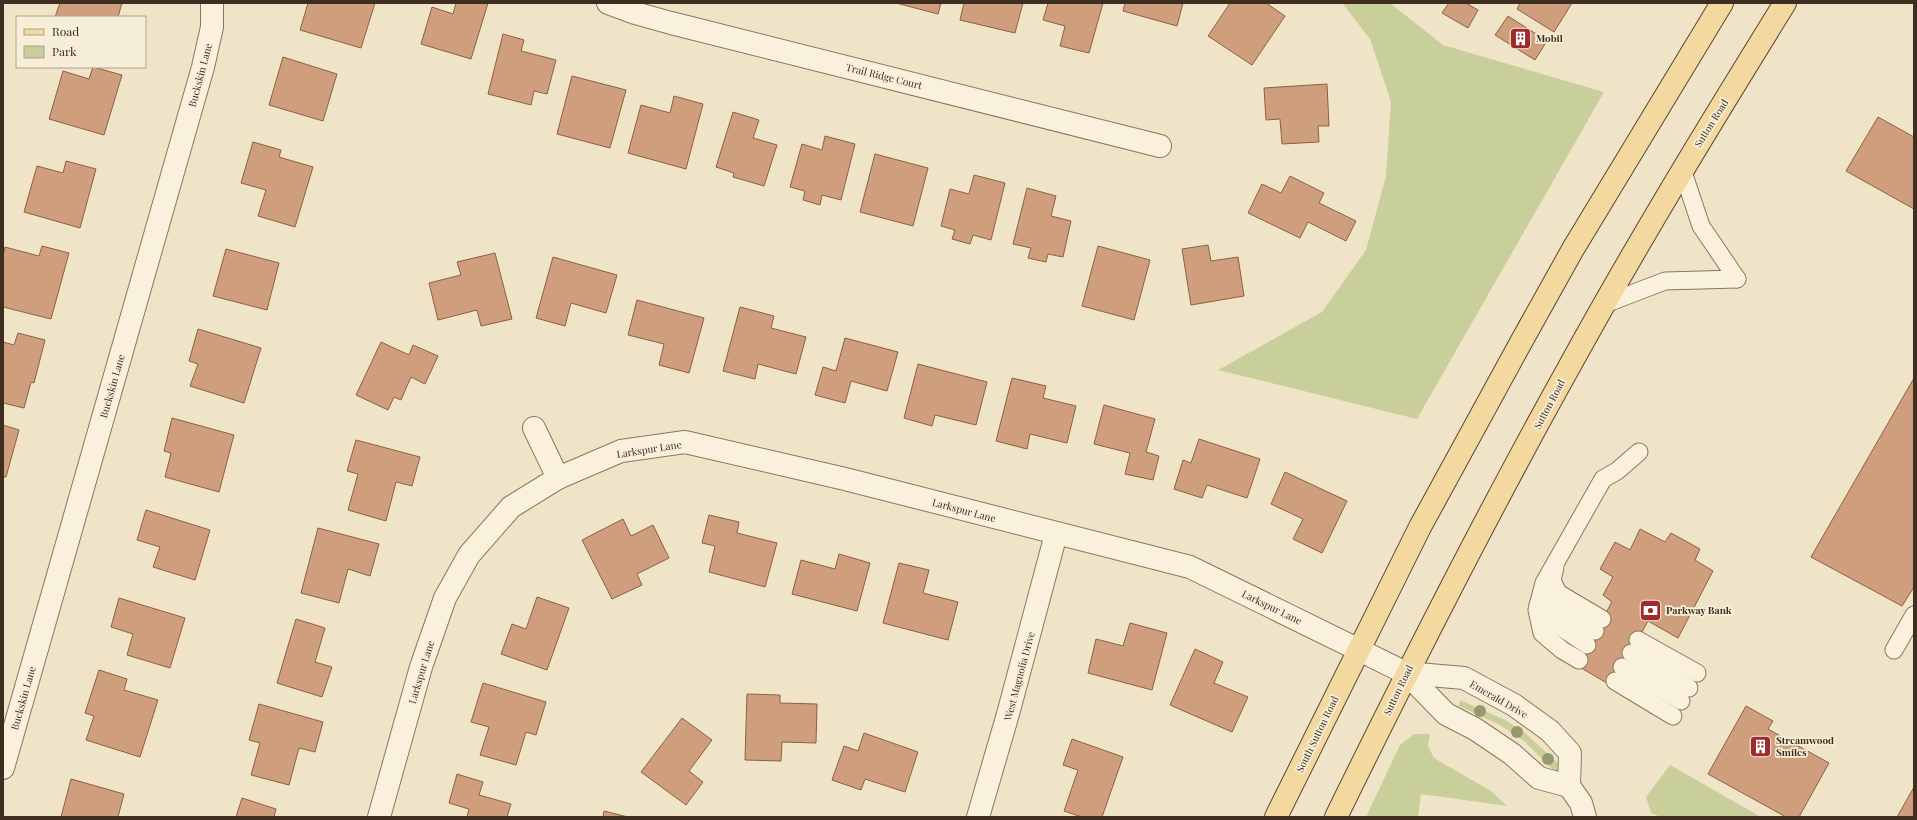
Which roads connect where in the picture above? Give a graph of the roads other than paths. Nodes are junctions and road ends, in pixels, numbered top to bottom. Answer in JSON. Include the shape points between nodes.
{"nodes":[{"id":1,"x":212,"y":3,"type":"edge"},
{"id":2,"x":608,"y":3,"type":"edge"},
{"id":3,"x":1722,"y":3,"type":"edge"},
{"id":4,"x":1785,"y":3,"type":"edge"},
{"id":5,"x":1160,"y":146,"type":"dead end"},
{"id":6,"x":1682,"y":169,"type":"junction"},
{"id":7,"x":1605,"y":304,"type":"junction"},
{"id":8,"x":534,"y":428,"type":"dead end"},
{"id":9,"x":1639,"y":452,"type":"dead end"},
{"id":10,"x":558,"y":478,"type":"junction"},
{"id":11,"x":1056,"y":534,"type":"junction"},
{"id":12,"x":1556,"y":561,"type":"junction"},
{"id":13,"x":1544,"y":583,"type":"junction"},
{"id":14,"x":1538,"y":605,"type":"junction"},
{"id":15,"x":1914,"y":615,"type":"edge"},
{"id":16,"x":1595,"y":632,"type":"junction"},
{"id":17,"x":1358,"y":650,"type":"junction"},
{"id":18,"x":1894,"y":650,"type":"dead end"},
{"id":19,"x":1579,"y":660,"type":"dead end"},
{"id":20,"x":1627,"y":660,"type":"junction"},
{"id":21,"x":1406,"y":673,"type":"junction"},
{"id":22,"x":1697,"y":673,"type":"dead end"},
{"id":23,"x":1685,"y":694,"type":"dead end"},
{"id":24,"x":1673,"y":716,"type":"dead end"},
{"id":25,"x":3,"y":768,"type":"edge"},
{"id":26,"x":1569,"y":786,"type":"junction"},
{"id":27,"x":379,"y":817,"type":"edge"},
{"id":28,"x":978,"y":817,"type":"edge"},
{"id":29,"x":1276,"y":817,"type":"edge"},
{"id":30,"x":1336,"y":817,"type":"edge"},
{"id":31,"x":1585,"y":817,"type":"edge"}],
"edges":[{"from":1,"to":25,"type":"street","name":"Buckskin Lane","via":[[212,27],[203,67]]},
{"from":2,"to":5,"type":"street","name":"Trail Ridge Court","via":[[679,25]]},
{"from":3,"to":17,"type":"main road","via":[[1569,256],[1420,527]]},
{"from":4,"to":6,"type":"main road","name":"Sutton Road"},
{"from":6,"to":7,"type":"main road","name":"Sutton Road"},
{"from":6,"to":7,"type":"lane","via":[[1701,226],[1737,279],[1665,281]]},
{"from":7,"to":21,"type":"main road","name":"Sutton Road","via":[[1568,367]]},
{"from":8,"to":10,"type":"street"},
{"from":9,"to":12,"type":"lane","via":[[1603,479]]},
{"from":10,"to":11,"type":"street","name":"Larkspur Lane","via":[[621,451],[685,442],[845,479]]},
{"from":10,"to":27,"type":"street","name":"Larkspur Lane","via":[[511,507],[469,555],[445,598],[421,667]]},
{"from":11,"to":17,"type":"street","name":"Larkspur Lane","via":[[1190,567]]},
{"from":11,"to":28,"type":"street","name":"West Magnolia Drive"},
{"from":12,"to":13,"type":"lane"},
{"from":12,"to":16,"type":"lane","via":[[1552,580],[1558,593]]},
{"from":13,"to":14,"type":"lane"},
{"from":13,"to":16,"type":"lane","via":[[1547,596],[1560,610]]},
{"from":14,"to":16,"type":"lane","via":[[1549,619]]},
{"from":14,"to":19,"type":"lane","via":[[1542,632],[1562,650]]},
{"from":15,"to":18,"type":"lane"},
{"from":17,"to":21,"type":"street","name":"Emerald Drive"},
{"from":17,"to":29,"type":"main road","name":"South Sutton Road"},
{"from":20,"to":22,"type":"lane"},
{"from":20,"to":23,"type":"lane"},
{"from":20,"to":24,"type":"lane"},
{"from":21,"to":26,"type":"street","name":"Emerald Drive","via":[[1446,714],[1475,729],[1512,754],[1539,778]]},
{"from":21,"to":26,"type":"street","name":"Emerald Drive","via":[[1464,678],[1514,705],[1550,731],[1570,753]]},
{"from":21,"to":30,"type":"main road","name":"Sutton Road"},
{"from":26,"to":31,"type":"street","via":[[1581,803]]}]}
